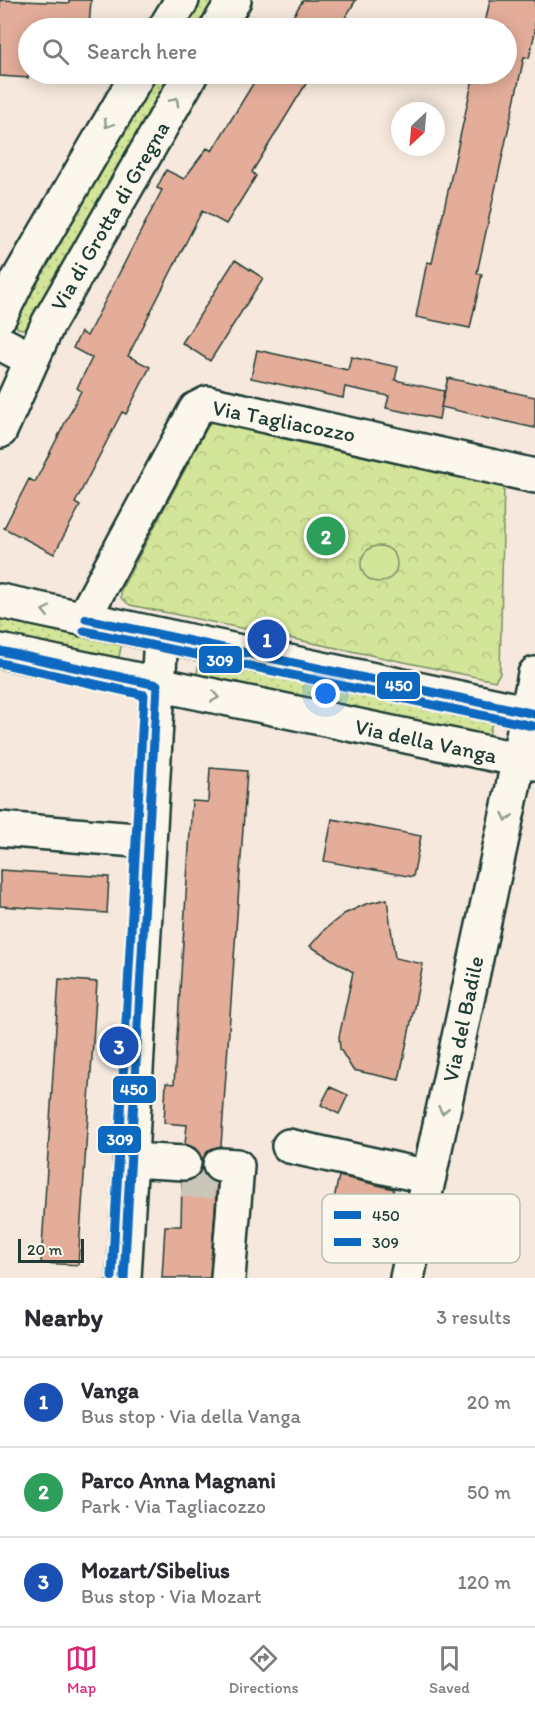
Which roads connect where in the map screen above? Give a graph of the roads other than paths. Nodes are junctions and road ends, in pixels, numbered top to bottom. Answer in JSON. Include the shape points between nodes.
{"nodes":[{"id":1,"x":182,"y":0,"type":"edge"},
{"id":2,"x":234,"y":0,"type":"edge"},
{"id":3,"x":171,"y":18,"type":"edge"},
{"id":4,"x":224,"y":18,"type":"edge"},
{"id":5,"x":132,"y":84,"type":"edge"},
{"id":6,"x":185,"y":84,"type":"edge"},
{"id":7,"x":0,"y":316,"type":"edge"},
{"id":8,"x":0,"y":343,"type":"edge"},
{"id":9,"x":31,"y":359,"type":"junction"},
{"id":10,"x":0,"y":431,"type":"edge"},
{"id":11,"x":535,"y":476,"type":"edge"},
{"id":12,"x":0,"y":601,"type":"edge"},
{"id":13,"x":83,"y":618,"type":"junction"},
{"id":14,"x":161,"y":636,"type":"junction"},
{"id":15,"x":0,"y":651,"type":"edge"},
{"id":16,"x":535,"y":674,"type":"edge"},
{"id":17,"x":157,"y":685,"type":"junction"},
{"id":18,"x":531,"y":713,"type":"edge"},
{"id":19,"x":527,"y":761,"type":"edge"},
{"id":20,"x":0,"y":830,"type":"edge"},
{"id":21,"x":148,"y":841,"type":"junction"},
{"id":22,"x":289,"y":1146,"type":"dead end"},
{"id":23,"x":130,"y":1168,"type":"junction"},
{"id":24,"x":183,"y":1172,"type":"tunnel mouth"},
{"id":25,"x":228,"y":1175,"type":"dead end"},
{"id":26,"x":429,"y":1177,"type":"junction"},
{"id":27,"x":425,"y":1194,"type":"edge"},
{"id":28,"x":410,"y":1263,"type":"edge"},
{"id":29,"x":124,"y":1278,"type":"edge"},
{"id":30,"x":228,"y":1278,"type":"edge"},
{"id":31,"x":407,"y":1278,"type":"edge"}],
"edges":[{"from":1,"to":3,"type":"street"},
{"from":2,"to":4,"type":"street"},
{"from":5,"to":7,"type":"street","one_way":true},
{"from":9,"to":6,"type":"street","name":"Via di Grotta di Gregna","one_way":true},
{"from":8,"to":9,"type":"street"},
{"from":9,"to":10,"type":"street","name":"Via di Grotta di Gregna"},
{"from":11,"to":13,"type":"street","name":"Via Tagliacozzo","via":[[208,403],[196,409]]},
{"from":13,"to":12,"type":"street","one_way":true},
{"from":13,"to":14,"type":"street"},
{"from":14,"to":17,"type":"street"},
{"from":14,"to":18,"type":"street"},
{"from":15,"to":17,"type":"street","name":"Via della Vanga"},
{"from":16,"to":18,"type":"street","name":"Via del Badile"},
{"from":17,"to":19,"type":"street","name":"Via della Vanga","one_way":true},
{"from":17,"to":21,"type":"street"},
{"from":18,"to":19,"type":"street","name":"Via del Badile"},
{"from":19,"to":26,"type":"street","name":"Via del Badile","one_way":true},
{"from":20,"to":21,"type":"street"},
{"from":21,"to":23,"type":"street"},
{"from":22,"to":26,"type":"street"},
{"from":23,"to":24,"type":"street"},
{"from":23,"to":29,"type":"street"},
{"from":25,"to":30,"type":"street"},
{"from":26,"to":27,"type":"street","name":"Via del Badile"},
{"from":28,"to":31,"type":"street","name":"Via del Badile"}]}
